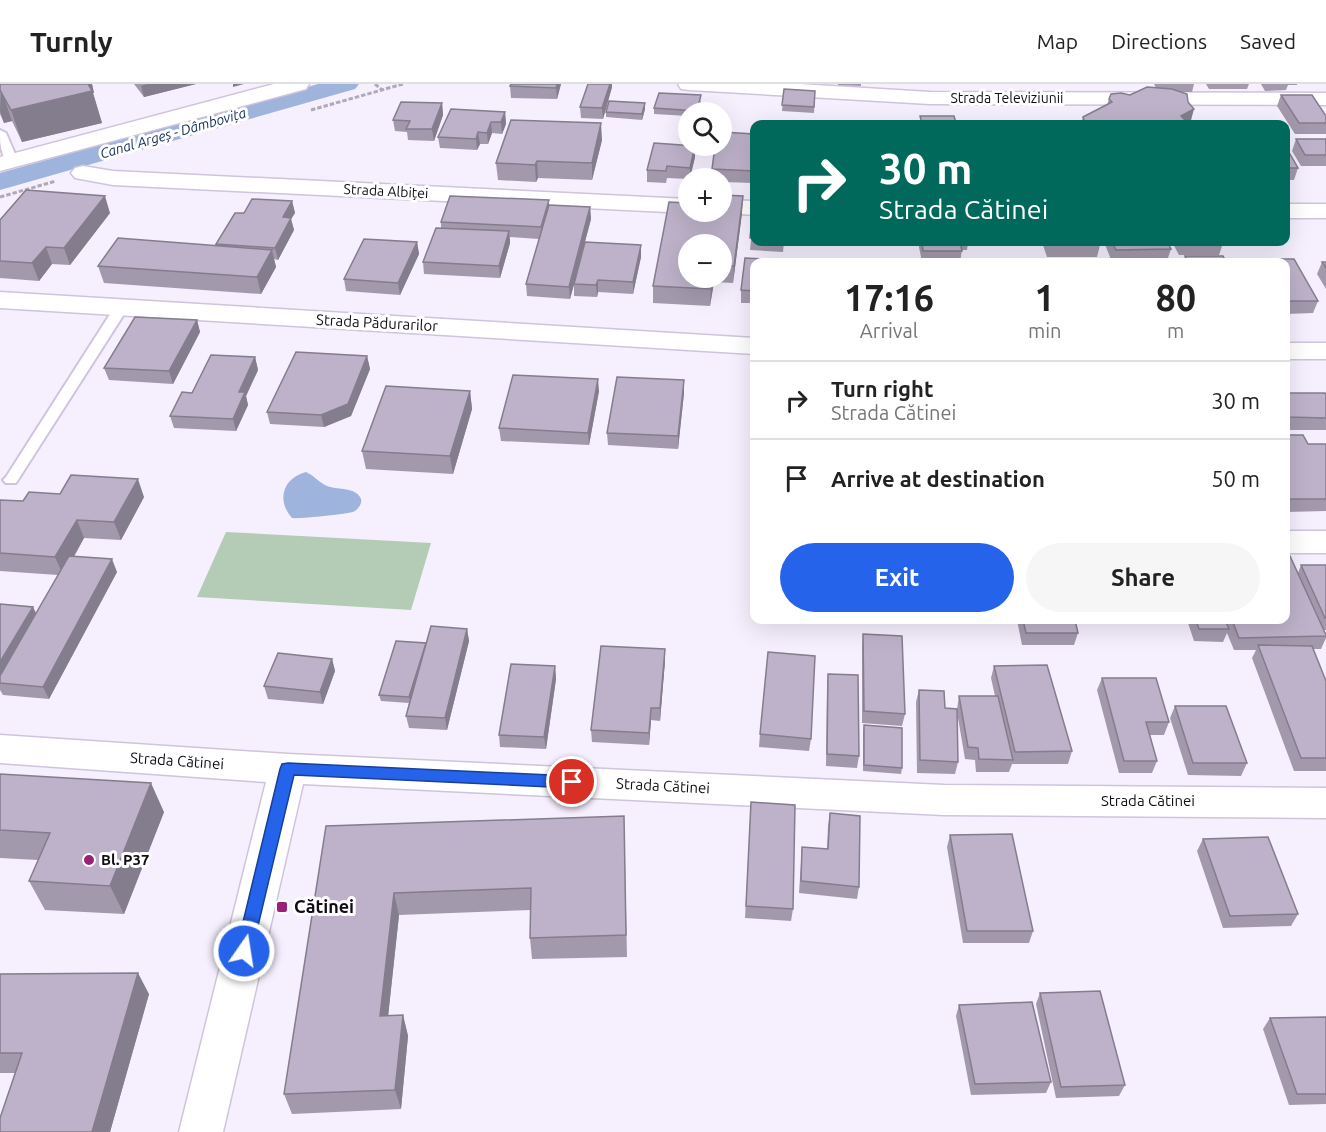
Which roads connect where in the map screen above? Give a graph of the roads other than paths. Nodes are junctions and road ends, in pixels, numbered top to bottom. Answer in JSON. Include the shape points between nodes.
{"nodes":[{"id":1,"x":298,"y":84,"type":"edge"},
{"id":2,"x":689,"y":84,"type":"edge"},
{"id":3,"x":1326,"y":99,"type":"edge"},
{"id":4,"x":0,"y":134,"type":"edge"},
{"id":5,"x":6,"y":162,"type":"edge"},
{"id":6,"x":84,"y":173,"type":"road end"},
{"id":7,"x":678,"y":206,"type":"edge"},
{"id":8,"x":732,"y":207,"type":"edge"},
{"id":9,"x":750,"y":208,"type":"edge"},
{"id":10,"x":1290,"y":211,"type":"edge"},
{"id":11,"x":1326,"y":211,"type":"edge"},
{"id":12,"x":0,"y":300,"type":"edge"},
{"id":13,"x":121,"y":308,"type":"junction"},
{"id":14,"x":750,"y":346,"type":"edge"},
{"id":15,"x":1290,"y":351,"type":"edge"},
{"id":16,"x":1326,"y":351,"type":"edge"},
{"id":17,"x":11,"y":480,"type":"dead end"},
{"id":18,"x":1290,"y":542,"type":"edge"},
{"id":19,"x":1326,"y":542,"type":"edge"},
{"id":20,"x":0,"y":749,"type":"edge"},
{"id":21,"x":288,"y":769,"type":"junction"},
{"id":22,"x":1326,"y":802,"type":"edge"},
{"id":23,"x":201,"y":1132,"type":"edge"}],
"edges":[{"from":1,"to":5,"type":"street"},
{"from":2,"to":3,"type":"street","name":"Strada Televiziunii","via":[[930,98]]},
{"from":4,"to":5,"type":"lane"},
{"from":6,"to":7,"type":"street","name":"Strada Albiței","via":[[113,178]]},
{"from":8,"to":9,"type":"street"},
{"from":10,"to":11,"type":"street"},
{"from":12,"to":13,"type":"street","name":"Strada Pădurarilor"},
{"from":13,"to":14,"type":"street","name":"Strada Pădurarilor"},
{"from":13,"to":17,"type":"lane"},
{"from":15,"to":16,"type":"street"},
{"from":18,"to":19,"type":"street"},
{"from":20,"to":21,"type":"street","name":"Strada Cătinei"},
{"from":21,"to":22,"type":"street","name":"Strada Cătinei","via":[[944,800]]},
{"from":21,"to":23,"type":"street"}]}
